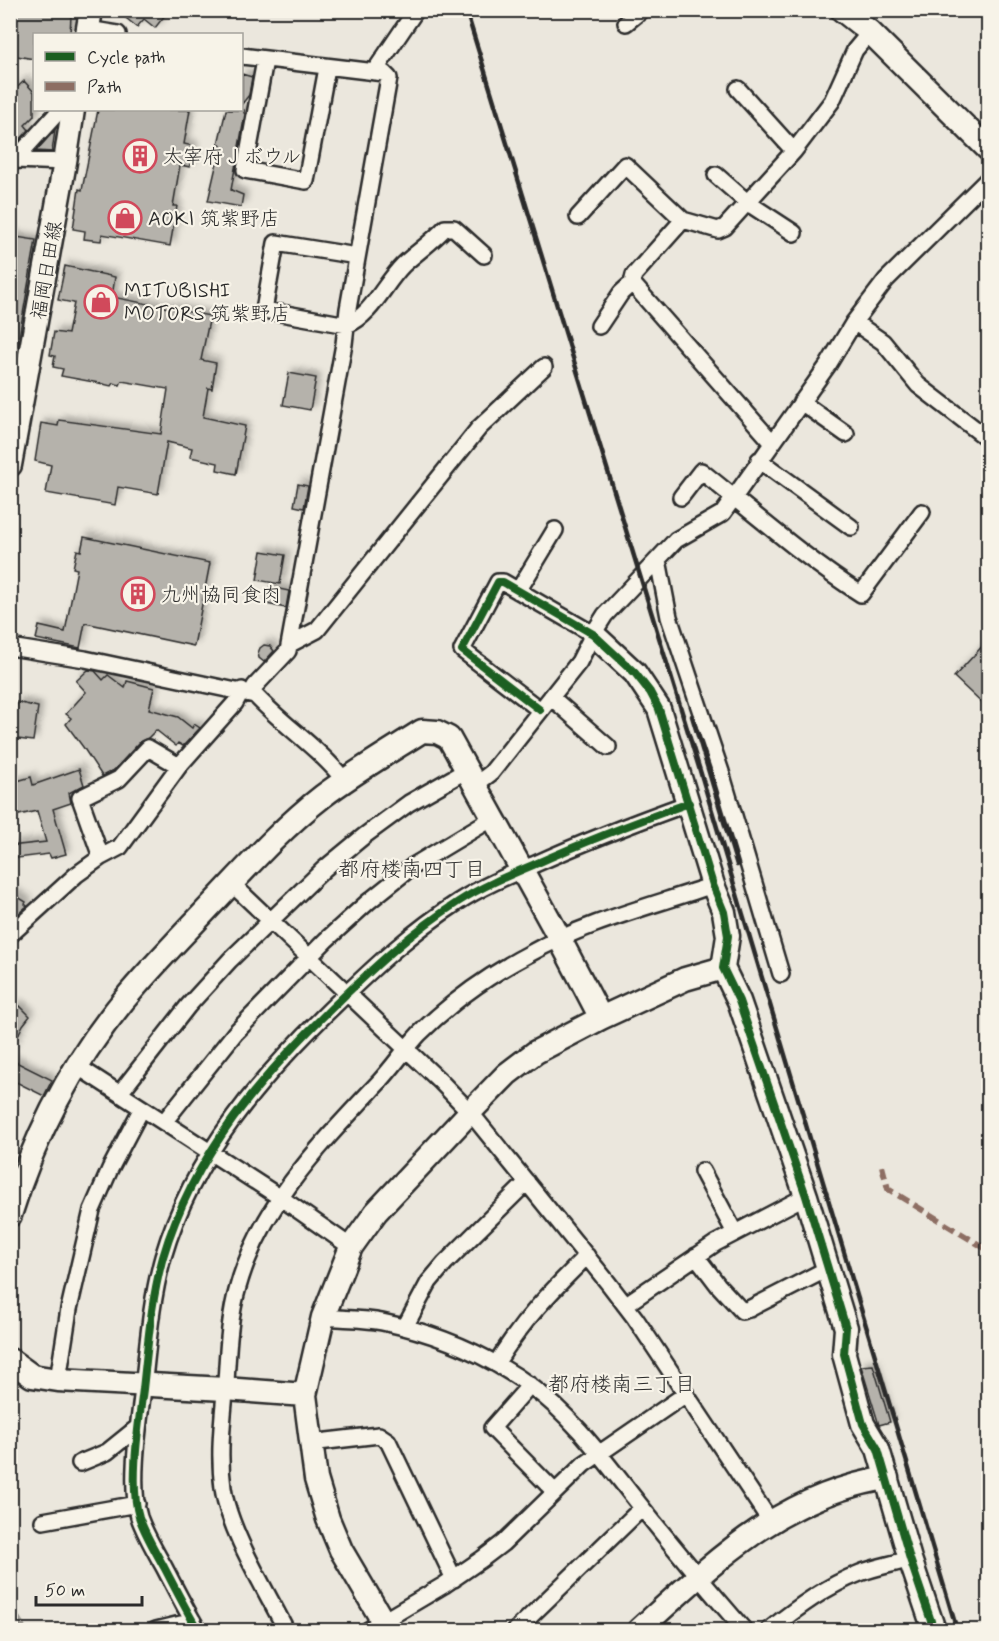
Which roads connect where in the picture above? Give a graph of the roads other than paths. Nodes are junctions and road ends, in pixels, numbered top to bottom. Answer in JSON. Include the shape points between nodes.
{"nodes":[{"id":1,"x":416,"y":10,"type":"edge"},
{"id":2,"x":642,"y":10,"type":"edge"},
{"id":3,"x":842,"y":10,"type":"edge"},
{"id":4,"x":626,"y":23,"type":"dead end"},
{"id":5,"x":89,"y":25,"type":"edge"},
{"id":6,"x":870,"y":32,"type":"junction"},
{"id":7,"x":115,"y":33,"type":"edge"},
{"id":8,"x":243,"y":56,"type":"edge"},
{"id":9,"x":265,"y":60,"type":"junction"},
{"id":10,"x":327,"y":68,"type":"junction"},
{"id":11,"x":374,"y":72,"type":"junction"},
{"id":12,"x":738,"y":89,"type":"dead end"},
{"id":13,"x":59,"y":111,"type":"edge"},
{"id":14,"x":72,"y":111,"type":"edge"},
{"id":15,"x":988,"y":148,"type":"edge"},
{"id":16,"x":794,"y":151,"type":"junction"},
{"id":17,"x":12,"y":160,"type":"edge"},
{"id":18,"x":65,"y":162,"type":"junction"},
{"id":19,"x":716,"y":175,"type":"dead end"},
{"id":20,"x":988,"y":179,"type":"edge"},
{"id":21,"x":748,"y":202,"type":"junction"},
{"id":22,"x":578,"y":217,"type":"dead end"},
{"id":23,"x":683,"y":220,"type":"junction"},
{"id":24,"x":794,"y":233,"type":"dead end"},
{"id":25,"x":484,"y":255,"type":"dead end"},
{"id":26,"x":357,"y":256,"type":"junction"},
{"id":27,"x":632,"y":283,"type":"junction"},
{"id":28,"x":854,"y":322,"type":"junction"},
{"id":29,"x":347,"y":325,"type":"junction"},
{"id":30,"x":598,"y":326,"type":"dead end"},
{"id":31,"x":544,"y":367,"type":"dead end"},
{"id":32,"x":801,"y":402,"type":"junction"},
{"id":33,"x":846,"y":434,"type":"dead end"},
{"id":34,"x":983,"y":435,"type":"dead end"},
{"id":35,"x":772,"y":442,"type":"junction"},
{"id":36,"x":759,"y":460,"type":"junction"},
{"id":37,"x":10,"y":465,"type":"edge"},
{"id":38,"x":681,"y":497,"type":"dead end"},
{"id":39,"x":734,"y":497,"type":"junction"},
{"id":40,"x":922,"y":512,"type":"dead end"},
{"id":41,"x":851,"y":527,"type":"dead end"},
{"id":42,"x":555,"y":530,"type":"dead end"},
{"id":43,"x":658,"y":560,"type":"junction"},
{"id":44,"x":518,"y":591,"type":"junction"},
{"id":45,"x":592,"y":634,"type":"junction"},
{"id":46,"x":290,"y":644,"type":"junction"},
{"id":47,"x":10,"y":647,"type":"edge"},
{"id":48,"x":247,"y":692,"type":"junction"},
{"id":49,"x":551,"y":697,"type":"junction"},
{"id":50,"x":540,"y":710,"type":"junction"},
{"id":51,"x":608,"y":747,"type":"dead end"},
{"id":52,"x":179,"y":766,"type":"junction"},
{"id":53,"x":471,"y":778,"type":"junction"},
{"id":54,"x":345,"y":781,"type":"junction"},
{"id":55,"x":688,"y":803,"type":"junction"},
{"id":56,"x":493,"y":819,"type":"junction"},
{"id":57,"x":100,"y":857,"type":"junction"},
{"id":58,"x":522,"y":870,"type":"junction"},
{"id":59,"x":232,"y":884,"type":"junction"},
{"id":60,"x":713,"y":885,"type":"junction"},
{"id":61,"x":271,"y":921,"type":"junction"},
{"id":62,"x":10,"y":935,"type":"edge"},
{"id":63,"x":560,"y":938,"type":"junction"},
{"id":64,"x":309,"y":957,"type":"junction"},
{"id":65,"x":723,"y":968,"type":"junction"},
{"id":66,"x":781,"y":974,"type":"dead end"},
{"id":67,"x":347,"y":993,"type":"junction"},
{"id":68,"x":601,"y":1018,"type":"junction"},
{"id":69,"x":406,"y":1049,"type":"junction"},
{"id":70,"x":77,"y":1066,"type":"junction"},
{"id":71,"x":120,"y":1094,"type":"junction"},
{"id":72,"x":142,"y":1108,"type":"junction"},
{"id":73,"x":470,"y":1112,"type":"junction"},
{"id":74,"x":164,"y":1122,"type":"junction"},
{"id":75,"x":210,"y":1152,"type":"junction"},
{"id":76,"x":702,"y":1171,"type":"dead end"},
{"id":77,"x":527,"y":1182,"type":"junction"},
{"id":78,"x":806,"y":1196,"type":"junction"},
{"id":79,"x":281,"y":1198,"type":"junction"},
{"id":80,"x":10,"y":1215,"type":"edge"},
{"id":81,"x":735,"y":1233,"type":"junction"},
{"id":82,"x":351,"y":1247,"type":"junction"},
{"id":83,"x":587,"y":1256,"type":"junction"},
{"id":84,"x":696,"y":1256,"type":"junction"},
{"id":85,"x":827,"y":1269,"type":"junction"},
{"id":86,"x":625,"y":1305,"type":"junction"},
{"id":87,"x":323,"y":1317,"type":"junction"},
{"id":88,"x":405,"y":1327,"type":"junction"},
{"id":89,"x":10,"y":1360,"type":"edge"},
{"id":90,"x":496,"y":1364,"type":"junction"},
{"id":91,"x":58,"y":1380,"type":"junction"},
{"id":92,"x":143,"y":1385,"type":"junction"},
{"id":93,"x":530,"y":1385,"type":"junction"},
{"id":94,"x":225,"y":1389,"type":"junction"},
{"id":95,"x":686,"y":1394,"type":"junction"},
{"id":96,"x":305,"y":1395,"type":"junction"},
{"id":97,"x":138,"y":1427,"type":"junction"},
{"id":98,"x":310,"y":1443,"type":"junction"},
{"id":99,"x":599,"y":1454,"type":"junction"},
{"id":100,"x":81,"y":1463,"type":"dead end"},
{"id":101,"x":887,"y":1478,"type":"junction"},
{"id":102,"x":555,"y":1492,"type":"junction"},
{"id":103,"x":137,"y":1504,"type":"junction"},
{"id":104,"x":642,"y":1508,"type":"junction"},
{"id":105,"x":43,"y":1521,"type":"dead end"},
{"id":106,"x":771,"y":1522,"type":"junction"},
{"id":107,"x":910,"y":1559,"type":"junction"},
{"id":108,"x":698,"y":1577,"type":"junction"},
{"id":109,"x":454,"y":1579,"type":"junction"},
{"id":110,"x":195,"y":1626,"type":"edge"},
{"id":111,"x":380,"y":1628,"type":"edge"},
{"id":112,"x":156,"y":1630,"type":"edge"},
{"id":113,"x":286,"y":1630,"type":"edge"},
{"id":114,"x":516,"y":1630,"type":"edge"},
{"id":115,"x":639,"y":1630,"type":"edge"},
{"id":116,"x":744,"y":1630,"type":"edge"},
{"id":117,"x":769,"y":1630,"type":"edge"},
{"id":118,"x":931,"y":1630,"type":"edge"}],
"edges":[{"from":1,"to":11,"type":"street"},
{"from":2,"to":4,"type":"street"},
{"from":3,"to":6,"type":"street"},
{"from":5,"to":7,"type":"street"},
{"from":6,"to":15,"type":"street"},
{"from":6,"to":16,"type":"street","via":[[855,50],[832,101]]},
{"from":8,"to":9,"type":"street"},
{"from":9,"to":10,"type":"street"},
{"from":9,"to":10,"type":"street","via":[[246,170],[306,180]]},
{"from":10,"to":11,"type":"street"},
{"from":11,"to":26,"type":"street","via":[[389,78]]},
{"from":12,"to":16,"type":"street"},
{"from":13,"to":17,"type":"street"},
{"from":14,"to":18,"type":"street","name":"福岡日田線"},
{"from":16,"to":21,"type":"street"},
{"from":17,"to":18,"type":"street"},
{"from":18,"to":37,"type":"street","name":"福岡日田線"},
{"from":19,"to":21,"type":"street"},
{"from":20,"to":28,"type":"street","via":[[886,280]]},
{"from":21,"to":23,"type":"street","via":[[729,224],[718,230]]},
{"from":21,"to":24,"type":"street"},
{"from":22,"to":23,"type":"street","via":[[625,165]]},
{"from":23,"to":27,"type":"street","via":[[634,275]]},
{"from":25,"to":29,"type":"street","via":[[454,228],[445,228],[403,266],[358,320]]},
{"from":26,"to":29,"type":"street"},
{"from":26,"to":29,"type":"street","via":[[276,243],[264,310]]},
{"from":27,"to":30,"type":"street"},
{"from":27,"to":35,"type":"street"},
{"from":28,"to":32,"type":"street"},
{"from":28,"to":34,"type":"street","via":[[884,342],[918,385]]},
{"from":29,"to":46,"type":"street"},
{"from":31,"to":46,"type":"street","via":[[479,428],[317,630]]},
{"from":32,"to":33,"type":"street"},
{"from":32,"to":35,"type":"street"},
{"from":35,"to":36,"type":"street"},
{"from":36,"to":39,"type":"street"},
{"from":36,"to":41,"type":"street"},
{"from":38,"to":39,"type":"street","via":[[701,471]]},
{"from":39,"to":40,"type":"street","via":[[830,575],[861,594]]},
{"from":39,"to":43,"type":"street","via":[[723,513],[676,540]]},
{"from":42,"to":44,"type":"street"},
{"from":43,"to":45,"type":"street"},
{"from":43,"to":66,"type":"street","via":[[669,616],[721,772]]},
{"from":44,"to":45,"type":"street"},
{"from":44,"to":50,"type":"street","via":[[498,582],[462,650]]},
{"from":45,"to":49,"type":"street","via":[[579,662]]},
{"from":45,"to":55,"type":"street","via":[[635,673],[655,701]]},
{"from":46,"to":48,"type":"street","via":[[288,651]]},
{"from":47,"to":48,"type":"street"},
{"from":48,"to":52,"type":"street"},
{"from":48,"to":54,"type":"street","via":[[255,695]]},
{"from":49,"to":50,"type":"street"},
{"from":49,"to":51,"type":"street"},
{"from":50,"to":53,"type":"street","via":[[491,773]]},
{"from":52,"to":57,"type":"street","via":[[120,847]]},
{"from":52,"to":57,"type":"street","via":[[148,748],[119,779],[80,798]]},
{"from":53,"to":54,"type":"street","via":[[449,738],[430,730],[422,731]]},
{"from":53,"to":56,"type":"street"},
{"from":53,"to":61,"type":"street","via":[[410,803],[324,869]]},
{"from":54,"to":59,"type":"street","via":[[322,796]]},
{"from":55,"to":58,"type":"street","via":[[587,840]]},
{"from":55,"to":60,"type":"street"},
{"from":56,"to":58,"type":"street"},
{"from":56,"to":64,"type":"street","via":[[413,866]]},
{"from":57,"to":62,"type":"street"},
{"from":58,"to":63,"type":"street"},
{"from":58,"to":67,"type":"street","via":[[460,901],[415,932]]},
{"from":59,"to":61,"type":"street"},
{"from":59,"to":70,"type":"street","via":[[159,959]]},
{"from":60,"to":63,"type":"street"},
{"from":60,"to":65,"type":"street","via":[[728,936]]},
{"from":61,"to":64,"type":"street"},
{"from":61,"to":71,"type":"street","via":[[188,1006]]},
{"from":63,"to":68,"type":"street"},
{"from":63,"to":69,"type":"street","via":[[492,975],[452,1005]]},
{"from":64,"to":67,"type":"street"},
{"from":64,"to":74,"type":"street","via":[[235,1033]]},
{"from":65,"to":68,"type":"street","via":[[685,979]]},
{"from":65,"to":78,"type":"street","via":[[739,1001]]},
{"from":67,"to":69,"type":"street"},
{"from":67,"to":75,"type":"street","via":[[269,1072]]},
{"from":68,"to":73,"type":"street","via":[[536,1052],[507,1074]]},
{"from":69,"to":73,"type":"street"},
{"from":69,"to":79,"type":"street","via":[[311,1155]]},
{"from":70,"to":71,"type":"street"},
{"from":70,"to":80,"type":"street","via":[[50,1115]]},
{"from":71,"to":72,"type":"street"},
{"from":72,"to":74,"type":"street"},
{"from":72,"to":91,"type":"street","via":[[92,1210],[69,1309]]},
{"from":73,"to":77,"type":"street"},
{"from":73,"to":82,"type":"street","via":[[376,1212]]},
{"from":74,"to":75,"type":"street"},
{"from":75,"to":79,"type":"street"},
{"from":75,"to":92,"type":"street","via":[[181,1207],[164,1255],[152,1304]]},
{"from":76,"to":81,"type":"street"},
{"from":77,"to":83,"type":"street"},
{"from":77,"to":88,"type":"street","via":[[429,1282]]},
{"from":78,"to":81,"type":"street"},
{"from":78,"to":85,"type":"street"},
{"from":79,"to":82,"type":"street"},
{"from":79,"to":94,"type":"street","via":[[252,1248],[238,1286]]},
{"from":81,"to":84,"type":"street"},
{"from":82,"to":87,"type":"street"},
{"from":83,"to":86,"type":"street"},
{"from":83,"to":90,"type":"street","via":[[532,1311]]},
{"from":84,"to":85,"type":"street","via":[[742,1311]]},
{"from":84,"to":86,"type":"street"},
{"from":85,"to":101,"type":"street","via":[[846,1328],[844,1354],[863,1425],[878,1449]]},
{"from":86,"to":95,"type":"street"},
{"from":87,"to":88,"type":"street"},
{"from":87,"to":96,"type":"street"},
{"from":88,"to":90,"type":"street"},
{"from":89,"to":91,"type":"street","via":[[32,1376]]},
{"from":90,"to":93,"type":"street"},
{"from":91,"to":92,"type":"street"},
{"from":92,"to":94,"type":"street"},
{"from":92,"to":97,"type":"street"},
{"from":93,"to":99,"type":"street"},
{"from":93,"to":102,"type":"street","via":[[492,1428]]},
{"from":94,"to":96,"type":"street"},
{"from":94,"to":113,"type":"street","via":[[220,1426],[223,1488],[237,1533]]},
{"from":95,"to":99,"type":"street"},
{"from":95,"to":106,"type":"street"},
{"from":96,"to":98,"type":"street"},
{"from":97,"to":100,"type":"street","via":[[107,1452]]},
{"from":97,"to":103,"type":"street"},
{"from":98,"to":109,"type":"street","via":[[384,1437]]},
{"from":98,"to":111,"type":"street","via":[[328,1519]]},
{"from":99,"to":102,"type":"street"},
{"from":99,"to":104,"type":"street"},
{"from":101,"to":106,"type":"street","via":[[813,1499]]},
{"from":101,"to":107,"type":"street"},
{"from":102,"to":109,"type":"street","via":[[503,1543]]},
{"from":103,"to":105,"type":"street"},
{"from":103,"to":110,"type":"street","via":[[149,1539]]},
{"from":104,"to":108,"type":"street"},
{"from":104,"to":114,"type":"street"},
{"from":106,"to":108,"type":"street","via":[[740,1541]]},
{"from":107,"to":117,"type":"street","via":[[840,1582]]},
{"from":107,"to":118,"type":"street"},
{"from":108,"to":115,"type":"street"},
{"from":108,"to":116,"type":"street"},
{"from":109,"to":111,"type":"street"},
{"from":110,"to":112,"type":"street"}]}
